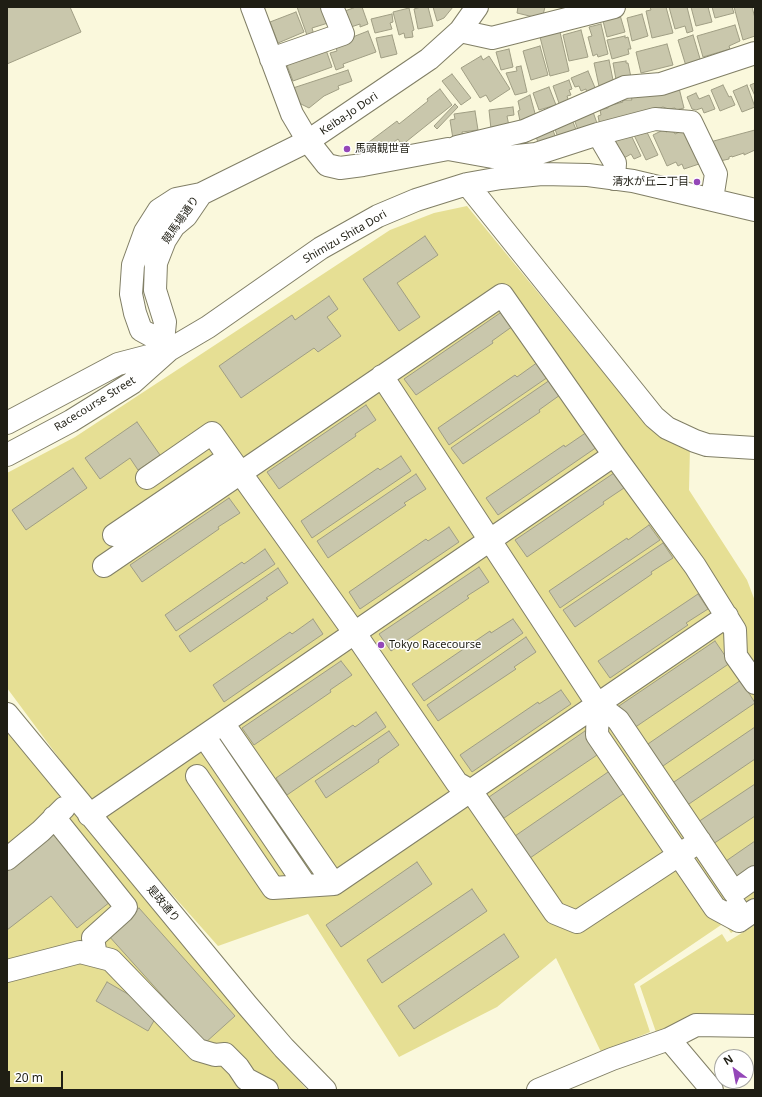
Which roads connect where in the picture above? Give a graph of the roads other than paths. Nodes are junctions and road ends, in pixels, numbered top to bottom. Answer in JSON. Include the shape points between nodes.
{"nodes":[{"id":1,"x":253,"y":7,"type":"edge"},
{"id":2,"x":332,"y":7,"type":"edge"},
{"id":3,"x":477,"y":7,"type":"edge"},
{"id":4,"x":614,"y":7,"type":"edge"},
{"id":5,"x":558,"y":14,"type":"edge"},
{"id":6,"x":460,"y":31,"type":"junction"},
{"id":7,"x":755,"y":53,"type":"edge"},
{"id":8,"x":271,"y":59,"type":"junction"},
{"id":9,"x":598,"y":134,"type":"junction"},
{"id":10,"x":308,"y":142,"type":"junction"},
{"id":11,"x":448,"y":149,"type":"junction"},
{"id":12,"x":614,"y":178,"type":"junction"},
{"id":13,"x":467,"y":184,"type":"junction"},
{"id":14,"x":201,"y":194,"type":"joint"},
{"id":15,"x":712,"y":200,"type":"junction"},
{"id":16,"x":755,"y":210,"type":"edge"},
{"id":17,"x":166,"y":346,"type":"junction"},
{"id":18,"x":382,"y":376,"type":"junction"},
{"id":19,"x":71,"y":421,"type":"junction"},
{"id":20,"x":7,"y":423,"type":"edge"},
{"id":21,"x":7,"y":442,"type":"edge"},
{"id":22,"x":755,"y":448,"type":"edge"},
{"id":23,"x":614,"y":454,"type":"junction"},
{"id":24,"x":7,"y":455,"type":"edge"},
{"id":25,"x":230,"y":459,"type":"junction"},
{"id":26,"x":148,"y":478,"type":"dead end"},
{"id":27,"x":112,"y":530,"type":"dead end"},
{"id":28,"x":490,"y":540,"type":"junction"},
{"id":29,"x":104,"y":566,"type":"dead end"},
{"id":30,"x":727,"y":616,"type":"junction"},
{"id":31,"x":354,"y":632,"type":"junction"},
{"id":32,"x":755,"y":683,"type":"edge"},
{"id":33,"x":598,"y":705,"type":"junction"},
{"id":34,"x":7,"y":714,"type":"edge"},
{"id":35,"x":223,"y":723,"type":"junction"},
{"id":36,"x":204,"y":736,"type":"junction"},
{"id":37,"x":202,"y":773,"type":"dead end"},
{"id":38,"x":471,"y":791,"type":"junction"},
{"id":39,"x":75,"y":798,"type":"junction"},
{"id":40,"x":89,"y":815,"type":"junction"},
{"id":41,"x":54,"y":817,"type":"junction"},
{"id":42,"x":700,"y":841,"type":"junction"},
{"id":43,"x":679,"y":855,"type":"junction"},
{"id":44,"x":7,"y":859,"type":"edge"},
{"id":45,"x":755,"y":877,"type":"edge"},
{"id":46,"x":334,"y":884,"type":"junction"},
{"id":47,"x":296,"y":886,"type":"junction"},
{"id":48,"x":734,"y":892,"type":"junction"},
{"id":49,"x":747,"y":916,"type":"edge"},
{"id":50,"x":96,"y":956,"type":"junction"},
{"id":51,"x":7,"y":972,"type":"edge"},
{"id":52,"x":755,"y":1026,"type":"edge"},
{"id":53,"x":669,"y":1039,"type":"junction"},
{"id":54,"x":267,"y":1090,"type":"edge"},
{"id":55,"x":325,"y":1090,"type":"edge"},
{"id":56,"x":538,"y":1090,"type":"edge"},
{"id":57,"x":712,"y":1090,"type":"edge"}],
"edges":[{"from":1,"to":8,"type":"street"},
{"from":2,"to":8,"type":"street","via":[[343,34]]},
{"from":3,"to":6,"type":"street","name":"Keiba-Jo Dori"},
{"from":4,"to":5,"type":"street"},
{"from":5,"to":6,"type":"street","via":[[492,38]]},
{"from":6,"to":10,"type":"street","name":"Keiba-Jo Dori","via":[[429,59]]},
{"from":7,"to":11,"type":"street","via":[[661,84],[625,87],[524,131]]},
{"from":8,"to":10,"type":"street","via":[[292,114]]},
{"from":9,"to":11,"type":"street","via":[[536,154],[498,158]]},
{"from":9,"to":12,"type":"street","via":[[615,163]]},
{"from":9,"to":15,"type":"street","via":[[655,118],[691,122],[716,174]]},
{"from":10,"to":11,"type":"street","via":[[322,162],[340,168]]},
{"from":10,"to":14,"type":"street","name":"Keiba-Jo Dori"},
{"from":12,"to":13,"type":"street","name":"Shimizu Shita Dori","via":[[542,174]]},
{"from":12,"to":15,"type":"street","name":"Shimizu Shita Dori"},
{"from":13,"to":17,"type":"street","name":"Shimizu Shita Dori","via":[[416,200],[378,216],[321,248],[208,327]]},
{"from":13,"to":22,"type":"street","via":[[654,417],[667,428],[707,445]]},
{"from":14,"to":17,"type":"street","name":"競馬場通り","via":[[176,199],[159,210],[145,232],[133,266],[131,294],[141,330]]},
{"from":15,"to":16,"type":"street","name":"Shimizu Shita Dori"},
{"from":17,"to":19,"type":"street","name":"Racecourse Street","via":[[132,382]]},
{"from":17,"to":20,"type":"street","name":"Racecourse Street","via":[[118,364]]},
{"from":18,"to":23,"type":"street","via":[[502,295]]},
{"from":18,"to":25,"type":"street"},
{"from":18,"to":28,"type":"street"},
{"from":19,"to":21,"type":"street","via":[[30,431]]},
{"from":19,"to":24,"type":"street","name":"Racecourse Street"},
{"from":23,"to":28,"type":"street"},
{"from":23,"to":30,"type":"street","via":[[695,566]]},
{"from":25,"to":26,"type":"street","via":[[212,433]]},
{"from":25,"to":27,"type":"street"},
{"from":25,"to":29,"type":"street"},
{"from":25,"to":31,"type":"street"},
{"from":28,"to":31,"type":"street"},
{"from":28,"to":33,"type":"street"},
{"from":30,"to":32,"type":"street","via":[[735,630],[736,656]]},
{"from":30,"to":33,"type":"street"},
{"from":31,"to":35,"type":"street"},
{"from":31,"to":38,"type":"street","via":[[457,783]]},
{"from":33,"to":38,"type":"street"},
{"from":33,"to":42,"type":"street","via":[[618,720]]},
{"from":33,"to":43,"type":"street","via":[[597,735]]},
{"from":34,"to":39,"type":"street","name":"是政通り"},
{"from":35,"to":36,"type":"street"},
{"from":35,"to":46,"type":"street"},
{"from":36,"to":40,"type":"street"},
{"from":36,"to":47,"type":"street"},
{"from":37,"to":47,"type":"street","via":[[273,888]]},
{"from":38,"to":43,"type":"street","via":[[555,913],[577,922]]},
{"from":38,"to":46,"type":"street"},
{"from":39,"to":40,"type":"street","name":"是政通り"},
{"from":39,"to":41,"type":"street"},
{"from":40,"to":55,"type":"street","name":"是政通り","via":[[284,1048]]},
{"from":41,"to":44,"type":"street"},
{"from":41,"to":50,"type":"street","via":[[126,907],[93,938]]},
{"from":42,"to":43,"type":"street"},
{"from":42,"to":48,"type":"street"},
{"from":43,"to":49,"type":"street","via":[[715,908]]},
{"from":45,"to":48,"type":"street"},
{"from":46,"to":47,"type":"street"},
{"from":48,"to":49,"type":"street"},
{"from":50,"to":51,"type":"street","via":[[80,952]]},
{"from":50,"to":54,"type":"street","via":[[111,960],[198,1050],[214,1055],[225,1054],[246,1079]]},
{"from":52,"to":53,"type":"street","via":[[696,1025]]},
{"from":53,"to":56,"type":"street","via":[[612,1059]]},
{"from":53,"to":57,"type":"street"}]}
